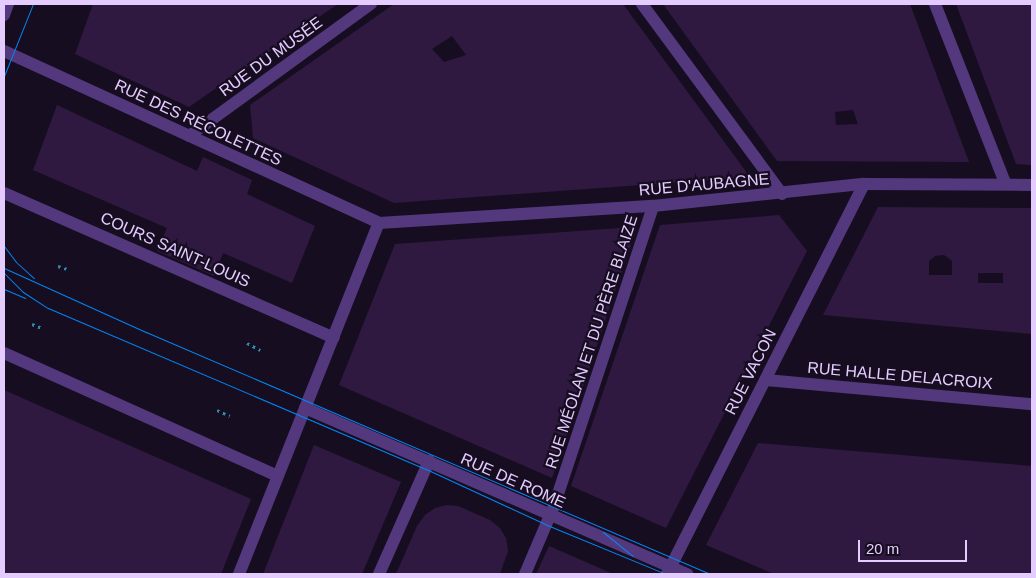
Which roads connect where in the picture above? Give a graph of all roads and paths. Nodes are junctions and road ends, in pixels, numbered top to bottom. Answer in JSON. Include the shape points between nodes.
{"nodes":[{"id":1,"x":8,"y":4,"type":"edge"},
{"id":2,"x":371,"y":4,"type":"edge"},
{"id":3,"x":642,"y":4,"type":"edge"},
{"id":4,"x":936,"y":4,"type":"edge"},
{"id":5,"x":4,"y":15,"type":"edge"},
{"id":6,"x":4,"y":52,"type":"edge"},
{"id":7,"x":189,"y":136,"type":"junction"},
{"id":8,"x":864,"y":184,"type":"junction"},
{"id":9,"x":1005,"y":184,"type":"junction"},
{"id":10,"x":1032,"y":185,"type":"edge"},
{"id":11,"x":4,"y":193,"type":"edge"},
{"id":12,"x":782,"y":194,"type":"junction"},
{"id":13,"x":653,"y":206,"type":"junction"},
{"id":14,"x":379,"y":224,"type":"junction"},
{"id":15,"x":58,"y":266,"type":"dead end"},
{"id":16,"x":67,"y":269,"type":"dead end"},
{"id":17,"x":32,"y":324,"type":"dead end"},
{"id":18,"x":40,"y":328,"type":"dead end"},
{"id":19,"x":334,"y":338,"type":"junction"},
{"id":20,"x":247,"y":344,"type":"dead end"},
{"id":21,"x":260,"y":350,"type":"dead end"},
{"id":22,"x":4,"y":353,"type":"edge"},
{"id":23,"x":766,"y":380,"type":"junction"},
{"id":24,"x":1032,"y":404,"type":"edge"},
{"id":25,"x":305,"y":408,"type":"junction"},
{"id":26,"x":217,"y":410,"type":"dead end"},
{"id":27,"x":230,"y":416,"type":"dead end"},
{"id":28,"x":429,"y":461,"type":"junction"},
{"id":29,"x":278,"y":476,"type":"junction"},
{"id":30,"x":551,"y":515,"type":"junction"},
{"id":31,"x":669,"y":571,"type":"edge"},
{"id":32,"x":239,"y":574,"type":"edge"},
{"id":33,"x":379,"y":574,"type":"edge"},
{"id":34,"x":525,"y":574,"type":"edge"},
{"id":35,"x":687,"y":574,"type":"edge"}],
"edges":[{"from":1,"to":5,"type":"street"},
{"from":2,"to":7,"type":"street","name":"RUE DU MUSÉE"},
{"from":3,"to":12,"type":"street"},
{"from":4,"to":9,"type":"street"},
{"from":6,"to":7,"type":"street","name":"RUE DES RÉCOLETTES"},
{"from":7,"to":14,"type":"street","name":"RUE DES RÉCOLETTES"},
{"from":8,"to":9,"type":"street","name":"RUE D'AUBAGNE"},
{"from":8,"to":12,"type":"street","name":"RUE D'AUBAGNE"},
{"from":8,"to":23,"type":"street","name":"RUE VACON"},
{"from":9,"to":10,"type":"street","name":"RUE D'AUBAGNE"},
{"from":11,"to":19,"type":"street","name":"COURS SAINT-LOUIS"},
{"from":12,"to":13,"type":"street","name":"RUE D'AUBAGNE"},
{"from":13,"to":14,"type":"street","name":"RUE D'AUBAGNE"},
{"from":13,"to":30,"type":"street","name":"RUE MÉOLAN ET DU PÈRE BLAIZE"},
{"from":14,"to":19,"type":"street"},
{"from":15,"to":16,"type":"path"},
{"from":17,"to":18,"type":"path"},
{"from":19,"to":25,"type":"street"},
{"from":20,"to":21,"type":"path"},
{"from":22,"to":29,"type":"street"},
{"from":23,"to":24,"type":"street","name":"RUE HALLE DELACROIX"},
{"from":23,"to":31,"type":"street","name":"RUE VACON"},
{"from":25,"to":28,"type":"street","name":"RUE DE ROME"},
{"from":25,"to":29,"type":"street"},
{"from":26,"to":27,"type":"path"},
{"from":28,"to":30,"type":"street","name":"RUE DE ROME"},
{"from":28,"to":33,"type":"street"},
{"from":29,"to":32,"type":"street"},
{"from":30,"to":31,"type":"street","name":"RUE DE ROME"},
{"from":30,"to":34,"type":"street","name":"RUE MÉOLAN ET DU PÈRE BLAIZE"},
{"from":31,"to":35,"type":"street","name":"RUE DE ROME"}]}
